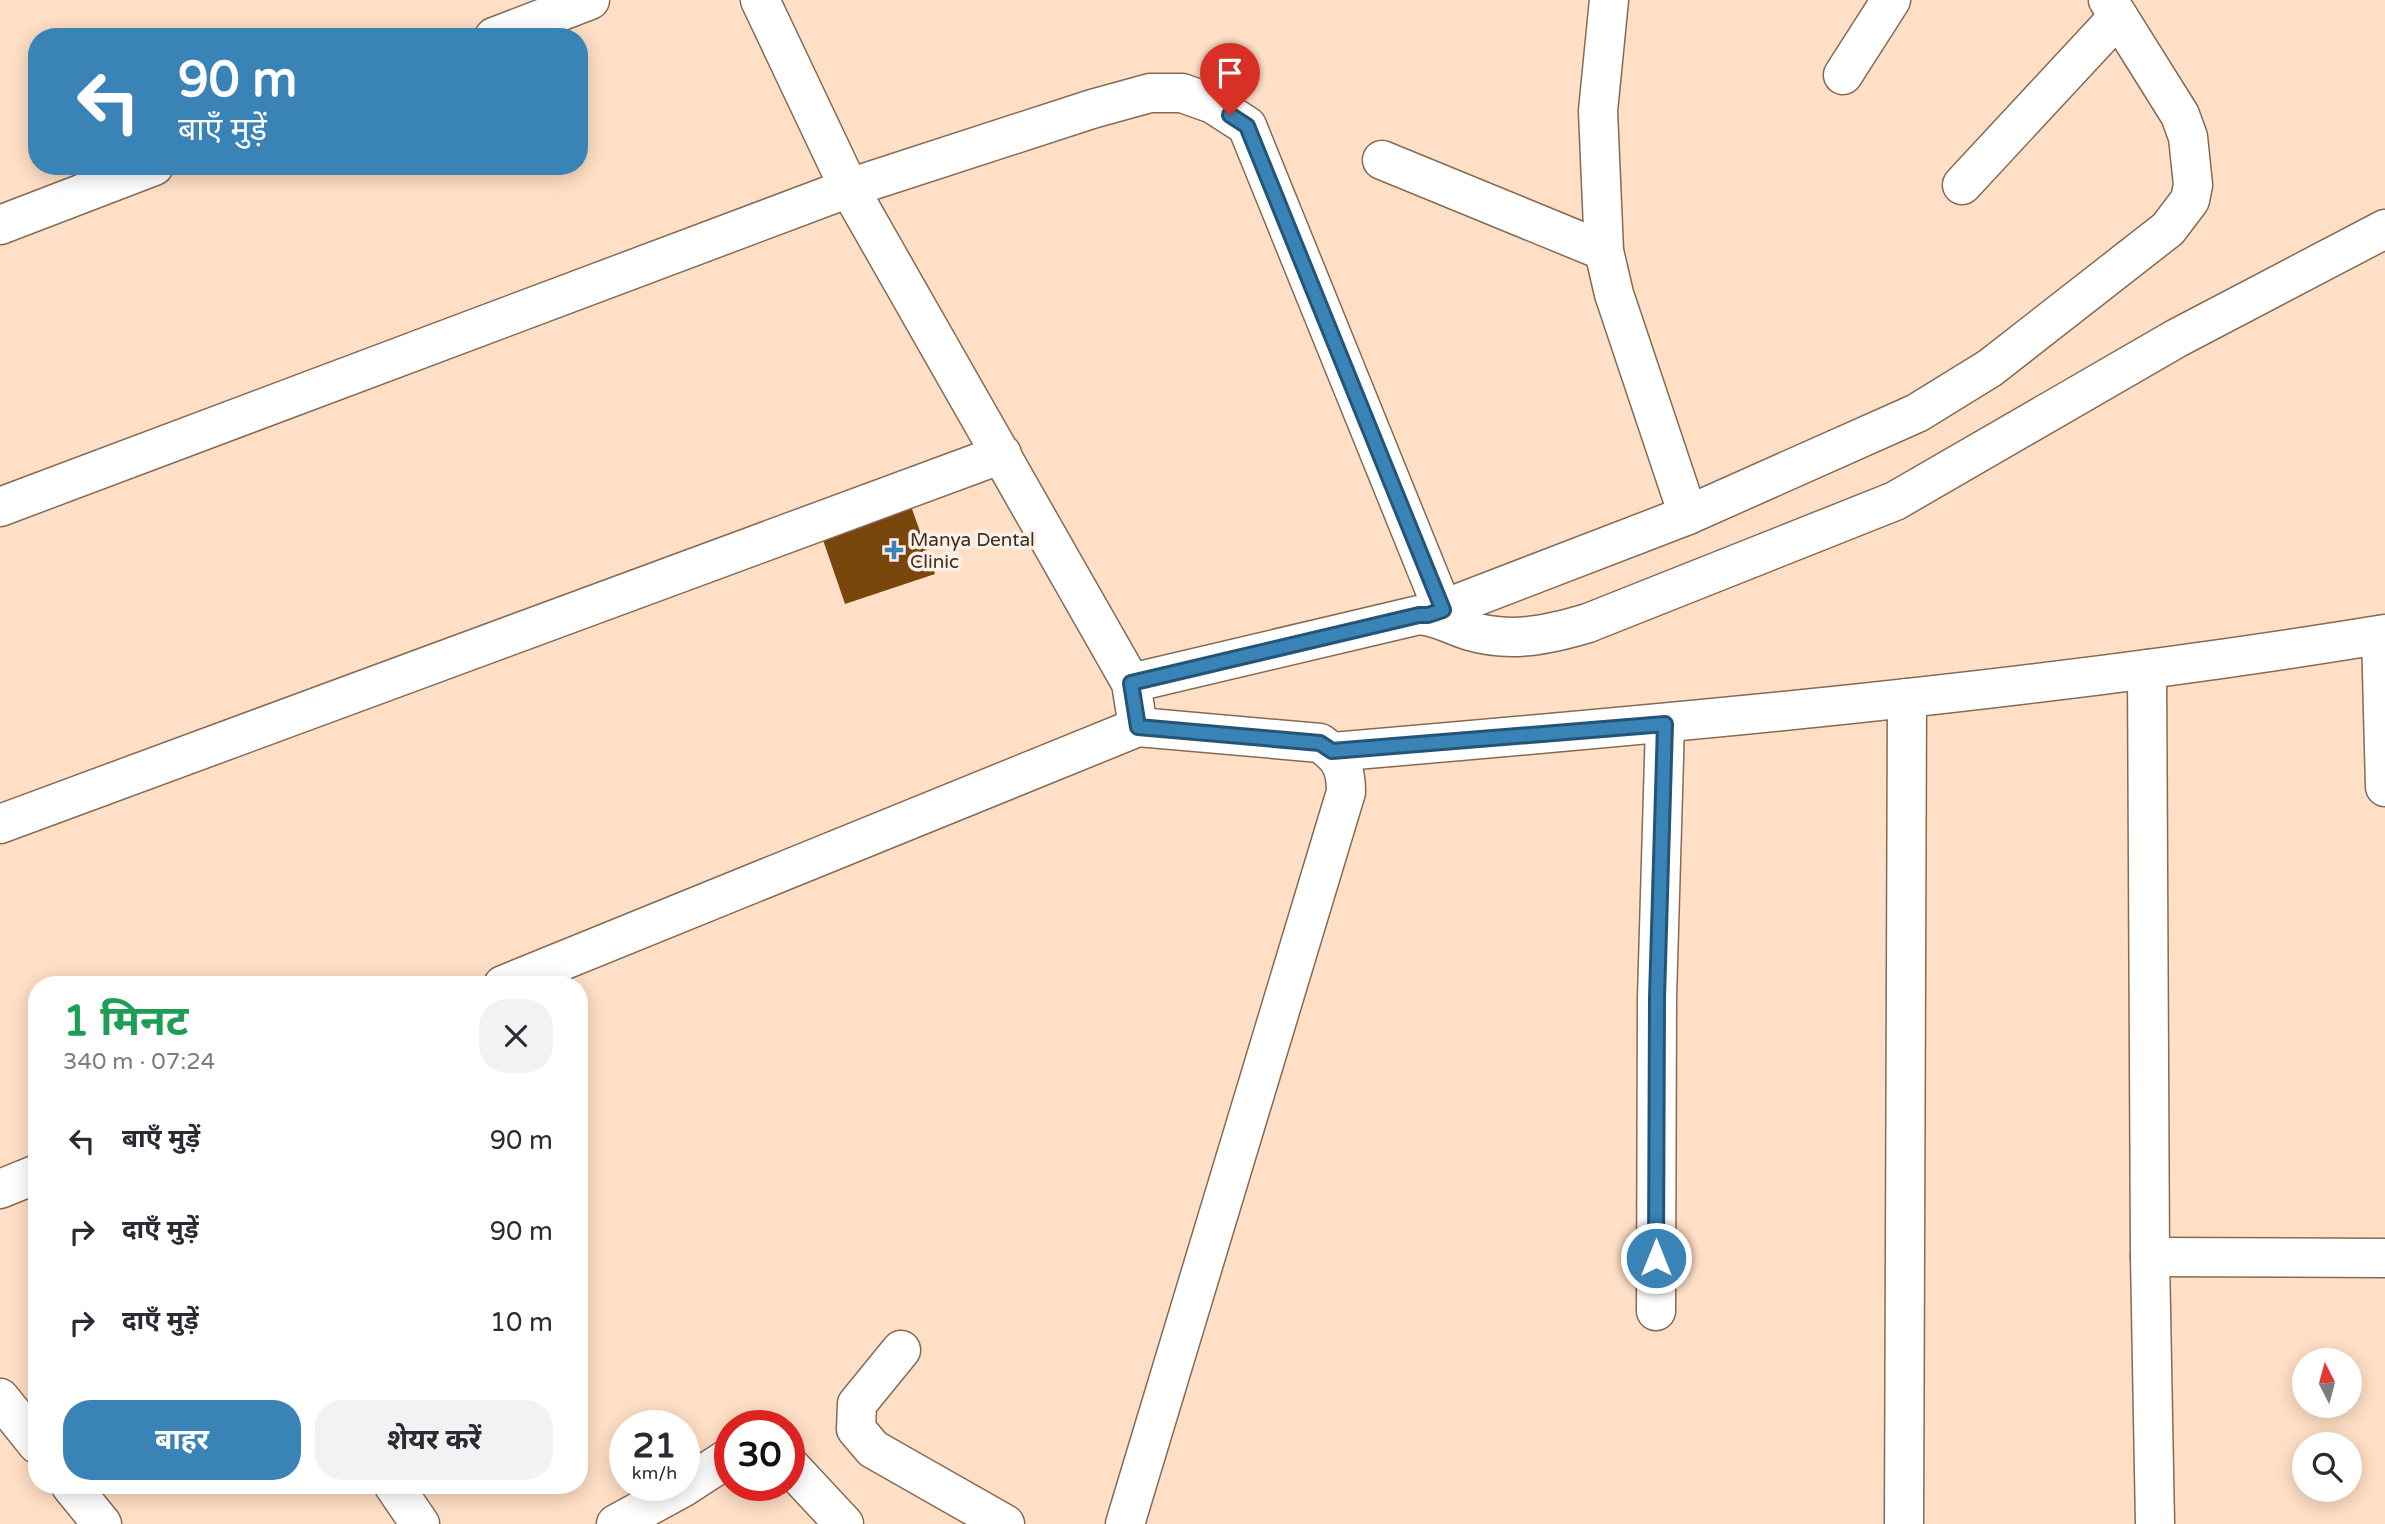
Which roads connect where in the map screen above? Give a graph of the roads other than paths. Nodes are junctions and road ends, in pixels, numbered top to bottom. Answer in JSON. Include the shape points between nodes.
{"nodes":[{"id":1,"x":590,"y":0,"type":"edge"},
{"id":2,"x":760,"y":0,"type":"edge"},
{"id":3,"x":1609,"y":0,"type":"edge"},
{"id":4,"x":1891,"y":0,"type":"edge"},
{"id":5,"x":2113,"y":9,"type":"edge"},
{"id":6,"x":517,"y":28,"type":"edge"},
{"id":7,"x":1843,"y":75,"type":"dead end"},
{"id":8,"x":1382,"y":160,"type":"dead end"},
{"id":9,"x":131,"y":175,"type":"edge"},
{"id":10,"x":1962,"y":185,"type":"dead end"},
{"id":11,"x":849,"y":188,"type":"junction"},
{"id":12,"x":0,"y":225,"type":"edge"},
{"id":13,"x":2385,"y":229,"type":"edge"},
{"id":14,"x":1604,"y":251,"type":"junction"},
{"id":15,"x":1002,"y":454,"type":"junction"},
{"id":16,"x":0,"y":507,"type":"edge"},
{"id":17,"x":1688,"y":515,"type":"junction"},
{"id":18,"x":1435,"y":613,"type":"junction"},
{"id":19,"x":2383,"y":635,"type":"edge"},
{"id":20,"x":2147,"y":669,"type":"junction"},
{"id":21,"x":1131,"y":683,"type":"junction"},
{"id":22,"x":1907,"y":698,"type":"junction"},
{"id":23,"x":1665,"y":724,"type":"junction"},
{"id":24,"x":1138,"y":727,"type":"junction"},
{"id":25,"x":1332,"y":751,"type":"junction"},
{"id":26,"x":2385,"y":787,"type":"edge"},
{"id":27,"x":0,"y":824,"type":"edge"},
{"id":28,"x":525,"y":976,"type":"edge"},
{"id":29,"x":28,"y":1178,"type":"edge"},
{"id":30,"x":0,"y":1189,"type":"edge"},
{"id":31,"x":2150,"y":1257,"type":"junction"},
{"id":32,"x":2385,"y":1258,"type":"edge"},
{"id":33,"x":1656,"y":1311,"type":"dead end"},
{"id":34,"x":901,"y":1350,"type":"dead end"},
{"id":35,"x":0,"y":1398,"type":"edge"},
{"id":36,"x":28,"y":1433,"type":"edge"},
{"id":37,"x":714,"y":1467,"type":"edge"},
{"id":38,"x":805,"y":1482,"type":"edge"},
{"id":39,"x":78,"y":1494,"type":"edge"},
{"id":40,"x":399,"y":1494,"type":"edge"},
{"id":41,"x":102,"y":1524,"type":"edge"},
{"id":42,"x":420,"y":1524,"type":"edge"},
{"id":43,"x":616,"y":1524,"type":"edge"},
{"id":44,"x":844,"y":1524,"type":"edge"},
{"id":45,"x":1005,"y":1524,"type":"edge"},
{"id":46,"x":1125,"y":1524,"type":"edge"},
{"id":47,"x":1904,"y":1524,"type":"edge"},
{"id":48,"x":2155,"y":1524,"type":"edge"}],
"edges":[{"from":1,"to":6,"type":"street"},
{"from":2,"to":11,"type":"street"},
{"from":3,"to":14,"type":"street","via":[[1598,111]]},
{"from":4,"to":7,"type":"street"},
{"from":5,"to":10,"type":"street"},
{"from":5,"to":17,"type":"street","via":[[2180,115],[2188,138],[2190,200],[2168,229],[1990,368],[1917,413]]},
{"from":8,"to":14,"type":"street"},
{"from":9,"to":12,"type":"street"},
{"from":11,"to":15,"type":"street"},
{"from":11,"to":16,"type":"street"},
{"from":11,"to":18,"type":"street","via":[[1150,93],[1182,93],[1213,104],[1247,126]]},
{"from":13,"to":18,"type":"street","via":[[2177,338],[1895,501],[1550,634],[1504,638],[1470,631]]},
{"from":14,"to":17,"type":"street","via":[[1614,294]]},
{"from":15,"to":21,"type":"street"},
{"from":15,"to":27,"type":"street"},
{"from":17,"to":18,"type":"street"},
{"from":18,"to":21,"type":"street"},
{"from":19,"to":20,"type":"street"},
{"from":19,"to":26,"type":"street"},
{"from":20,"to":22,"type":"street"},
{"from":20,"to":31,"type":"street"},
{"from":21,"to":24,"type":"street"},
{"from":22,"to":23,"type":"street"},
{"from":22,"to":47,"type":"street"},
{"from":23,"to":25,"type":"street"},
{"from":23,"to":33,"type":"street","via":[[1657,998]]},
{"from":24,"to":25,"type":"street","via":[[1320,743]]},
{"from":24,"to":28,"type":"street"},
{"from":25,"to":46,"type":"street","via":[[1346,775],[1346,792]]},
{"from":29,"to":30,"type":"street"},
{"from":31,"to":32,"type":"street"},
{"from":31,"to":48,"type":"street"},
{"from":34,"to":45,"type":"street","via":[[857,1404],[856,1429],[873,1449]]},
{"from":35,"to":36,"type":"street"},
{"from":37,"to":43,"type":"street"},
{"from":38,"to":44,"type":"street"},
{"from":39,"to":41,"type":"street"},
{"from":40,"to":42,"type":"street"}]}
